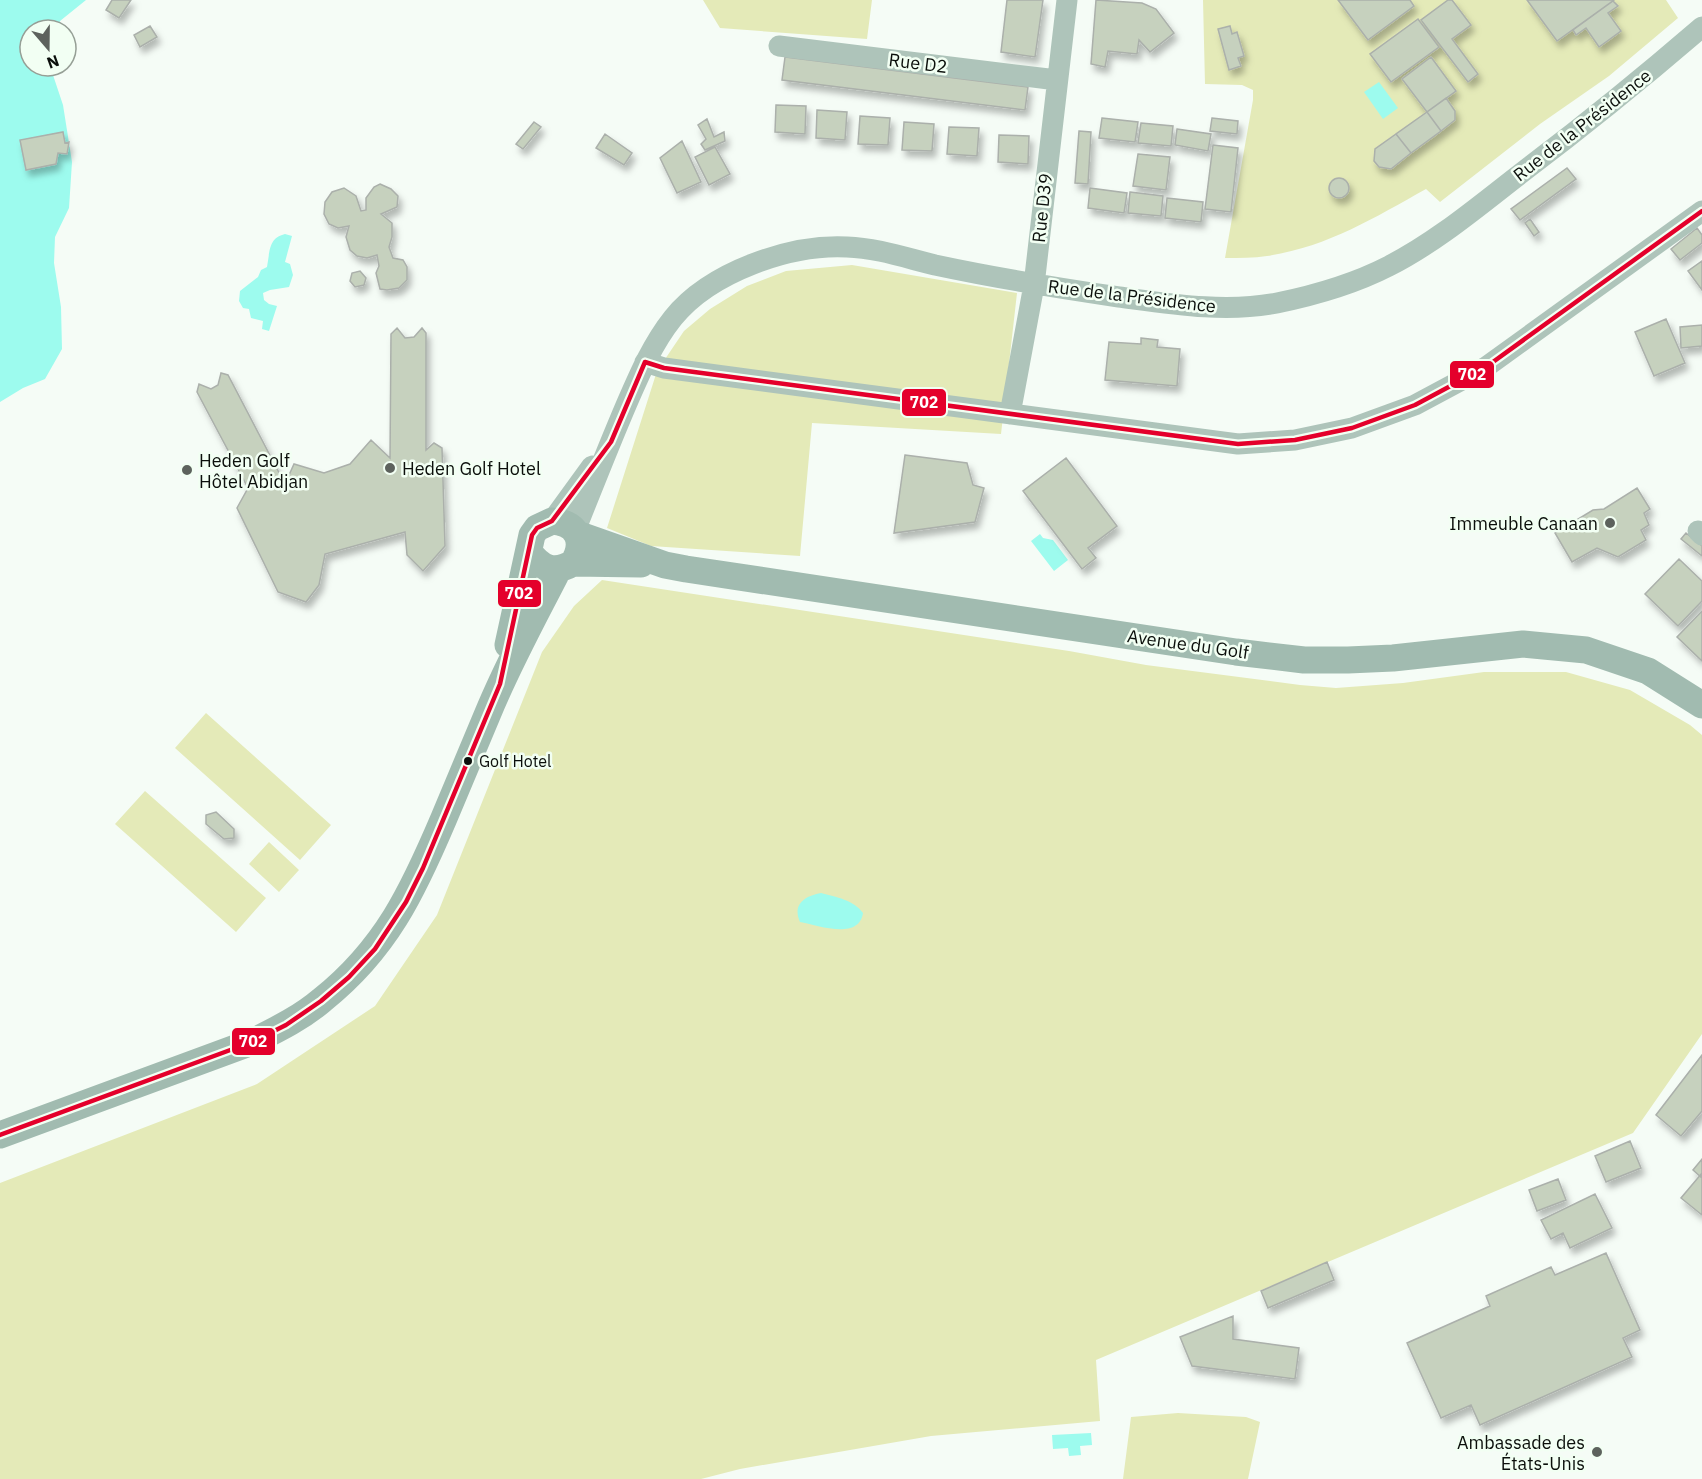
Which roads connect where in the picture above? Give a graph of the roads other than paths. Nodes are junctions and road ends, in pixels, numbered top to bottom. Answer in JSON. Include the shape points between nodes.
{"nodes":[{"id":1,"x":1067,"y":0,"type":"edge"},
{"id":2,"x":1702,"y":27,"type":"edge"},
{"id":3,"x":779,"y":46,"type":"dead end"},
{"id":4,"x":1057,"y":80,"type":"junction"},
{"id":5,"x":1702,"y":211,"type":"edge"},
{"id":6,"x":1034,"y":285,"type":"junction"},
{"id":7,"x":645,"y":363,"type":"junction"},
{"id":8,"x":1010,"y":414,"type":"junction"},
{"id":9,"x":568,"y":529,"type":"junction"},
{"id":10,"x":529,"y":552,"type":"junction"},
{"id":11,"x":665,"y":565,"type":"junction"},
{"id":12,"x":565,"y":567,"type":"junction"},
{"id":13,"x":500,"y":684,"type":"junction"},
{"id":14,"x":1702,"y":705,"type":"edge"},
{"id":15,"x":0,"y":1135,"type":"edge"}],
"edges":[{"from":1,"to":4,"type":"street","name":"Rue D39"},
{"from":2,"to":6,"type":"street","name":"Rue de la Présidence","via":[[1608,107],[1461,219],[1390,265],[1353,282],[1273,304],[1225,307],[1182,306]]},
{"from":3,"to":4,"type":"street","name":"Rue D2"},
{"from":4,"to":6,"type":"street","name":"Rue D39"},
{"from":5,"to":8,"type":"street","via":[[1486,366],[1416,405],[1352,428],[1295,440],[1238,444]]},
{"from":6,"to":7,"type":"street","name":"Rue de la Présidence","via":[[875,250],[814,247],[779,254],[748,265],[691,300],[675,316]]},
{"from":6,"to":8,"type":"street","name":"Rue D39"},
{"from":7,"to":8,"type":"street"},
{"from":7,"to":9,"type":"street","name":"Rue de la Présidence"},
{"from":9,"to":10,"type":"main road","via":[[537,528]]},
{"from":9,"to":11,"type":"main road","name":"Avenue du Golf"},
{"from":9,"to":12,"type":"main road","via":[[580,547]]},
{"from":10,"to":12,"type":"main road","name":"Avenue du Golf","via":[[549,570]]},
{"from":10,"to":13,"type":"main road"},
{"from":11,"to":12,"type":"main road","name":"Avenue du Golf"},
{"from":11,"to":14,"type":"main road","name":"Avenue du Golf","via":[[1304,660],[1393,658],[1523,644],[1586,650],[1648,671]]},
{"from":12,"to":13,"type":"main road"},
{"from":13,"to":15,"type":"main road","via":[[406,902],[375,949],[349,976],[313,1007],[252,1042]]}]}
